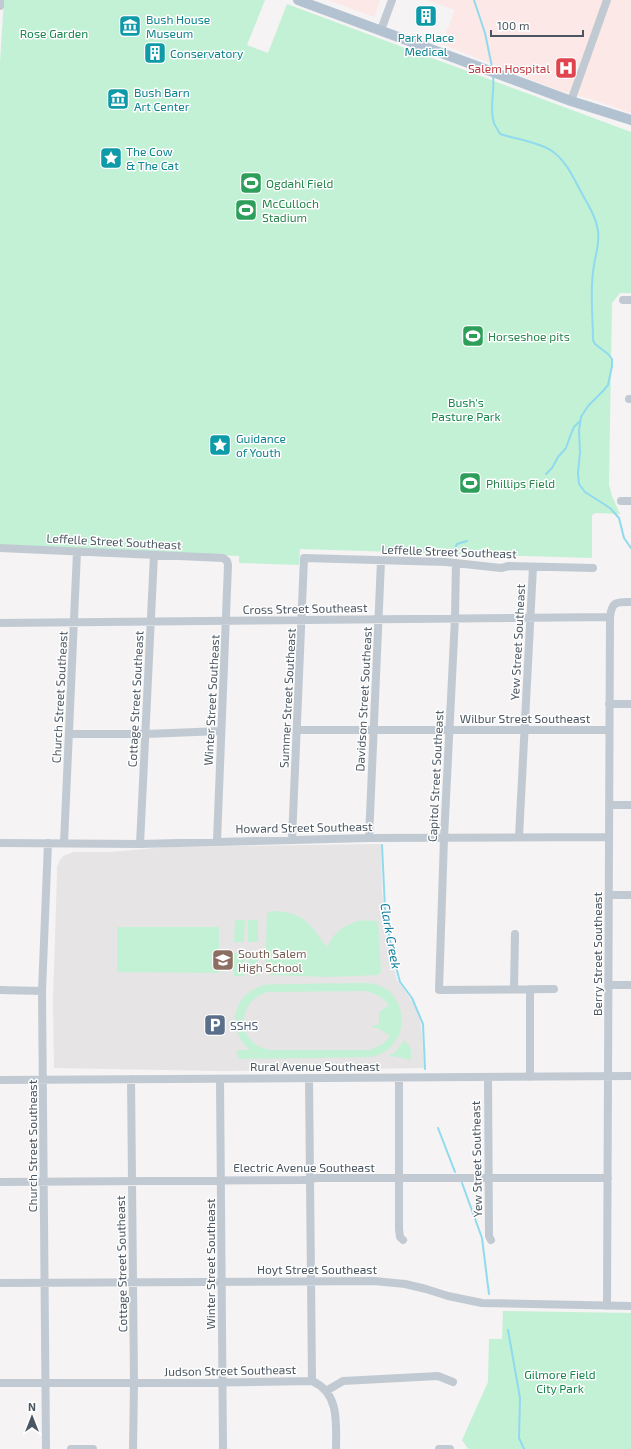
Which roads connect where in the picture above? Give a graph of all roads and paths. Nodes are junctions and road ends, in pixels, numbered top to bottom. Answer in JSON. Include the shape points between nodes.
{"nodes":[{"id":1,"x":0,"y":0,"type":"edge"},
{"id":2,"x":298,"y":0,"type":"edge"},
{"id":3,"x":392,"y":0,"type":"edge"},
{"id":4,"x":607,"y":0,"type":"edge"},
{"id":5,"x":0,"y":6,"type":"edge"},
{"id":6,"x":381,"y":30,"type":"junction"},
{"id":7,"x":571,"y":101,"type":"junction"},
{"id":8,"x":631,"y":120,"type":"edge"},
{"id":9,"x":621,"y":501,"type":"dead end"},
{"id":10,"x":631,"y":501,"type":"edge"},
{"id":11,"x":0,"y":548,"type":"edge"},
{"id":12,"x":77,"y":552,"type":"junction"},
{"id":13,"x":154,"y":555,"type":"junction"},
{"id":14,"x":304,"y":558,"type":"joint"},
{"id":15,"x":227,"y":561,"type":"joint"},
{"id":16,"x":381,"y":561,"type":"junction"},
{"id":17,"x":456,"y":563,"type":"junction"},
{"id":18,"x":532,"y":567,"type":"junction"},
{"id":19,"x":593,"y":568,"type":"dead end"},
{"id":20,"x":631,"y":602,"type":"edge"},
{"id":21,"x":610,"y":617,"type":"junction"},
{"id":22,"x":454,"y":618,"type":"junction"},
{"id":23,"x":529,"y":618,"type":"junction"},
{"id":24,"x":379,"y":619,"type":"junction"},
{"id":25,"x":302,"y":620,"type":"junction"},
{"id":26,"x":226,"y":621,"type":"junction"},
{"id":27,"x":74,"y":622,"type":"junction"},
{"id":28,"x":150,"y":622,"type":"junction"},
{"id":29,"x":0,"y":623,"type":"edge"},
{"id":30,"x":609,"y":704,"type":"junction"},
{"id":31,"x":631,"y":704,"type":"edge"},
{"id":32,"x":525,"y":729,"type":"junction"},
{"id":33,"x":297,"y":730,"type":"junction"},
{"id":34,"x":373,"y":730,"type":"junction"},
{"id":35,"x":449,"y":730,"type":"junction"},
{"id":36,"x":609,"y":730,"type":"junction"},
{"id":37,"x":221,"y":732,"type":"junction"},
{"id":38,"x":70,"y":734,"type":"junction"},
{"id":39,"x":146,"y":734,"type":"junction"},
{"id":40,"x":609,"y":805,"type":"junction"},
{"id":41,"x":631,"y":805,"type":"edge"},
{"id":42,"x":520,"y":837,"type":"junction"},
{"id":43,"x":609,"y":837,"type":"junction"},
{"id":44,"x":369,"y":838,"type":"junction"},
{"id":45,"x":444,"y":838,"type":"junction"},
{"id":46,"x":292,"y":840,"type":"junction"},
{"id":47,"x":217,"y":841,"type":"junction"},
{"id":48,"x":0,"y":843,"type":"edge"},
{"id":49,"x":48,"y":843,"type":"junction"},
{"id":50,"x":64,"y":843,"type":"junction"},
{"id":51,"x":140,"y":844,"type":"junction"},
{"id":52,"x":609,"y":895,"type":"junction"},
{"id":53,"x":631,"y":895,"type":"edge"},
{"id":54,"x":515,"y":934,"type":"dead end"},
{"id":55,"x":609,"y":985,"type":"junction"},
{"id":56,"x":631,"y":985,"type":"edge"},
{"id":57,"x":530,"y":989,"type":"junction"},
{"id":58,"x":554,"y":989,"type":"dead end"},
{"id":59,"x":0,"y":990,"type":"edge"},
{"id":60,"x":514,"y":990,"type":"junction"},
{"id":61,"x":42,"y":991,"type":"junction"},
{"id":62,"x":608,"y":1076,"type":"junction"},
{"id":63,"x":631,"y":1076,"type":"edge"},
{"id":64,"x":488,"y":1077,"type":"junction"},
{"id":65,"x":530,"y":1077,"type":"junction"},
{"id":66,"x":309,"y":1078,"type":"junction"},
{"id":67,"x":399,"y":1078,"type":"junction"},
{"id":68,"x":131,"y":1079,"type":"junction"},
{"id":69,"x":220,"y":1079,"type":"junction"},
{"id":70,"x":0,"y":1080,"type":"edge"},
{"id":71,"x":43,"y":1080,"type":"junction"},
{"id":72,"x":399,"y":1178,"type":"junction"},
{"id":73,"x":488,"y":1178,"type":"junction"},
{"id":74,"x":608,"y":1178,"type":"junction"},
{"id":75,"x":310,"y":1179,"type":"junction"},
{"id":76,"x":132,"y":1180,"type":"junction"},
{"id":77,"x":222,"y":1180,"type":"junction"},
{"id":78,"x":44,"y":1181,"type":"junction"},
{"id":79,"x":0,"y":1182,"type":"edge"},
{"id":80,"x":404,"y":1240,"type":"dead end"},
{"id":81,"x":491,"y":1240,"type":"dead end"},
{"id":82,"x":311,"y":1281,"type":"junction"},
{"id":83,"x":133,"y":1282,"type":"junction"},
{"id":84,"x":222,"y":1282,"type":"junction"},
{"id":85,"x":0,"y":1283,"type":"edge"},
{"id":86,"x":44,"y":1283,"type":"junction"},
{"id":87,"x":607,"y":1306,"type":"junction"},
{"id":88,"x":631,"y":1306,"type":"edge"},
{"id":89,"x":312,"y":1381,"type":"junction"},
{"id":90,"x":453,"y":1382,"type":"dead end"},
{"id":91,"x":0,"y":1383,"type":"edge"},
{"id":92,"x":46,"y":1383,"type":"junction"},
{"id":93,"x":134,"y":1383,"type":"junction"},
{"id":94,"x":224,"y":1383,"type":"junction"},
{"id":95,"x":326,"y":1390,"type":"junction"},
{"id":96,"x":46,"y":1449,"type":"edge"},
{"id":97,"x":71,"y":1449,"type":"edge"},
{"id":98,"x":93,"y":1449,"type":"edge"},
{"id":99,"x":133,"y":1449,"type":"edge"},
{"id":100,"x":224,"y":1449,"type":"edge"},
{"id":101,"x":336,"y":1449,"type":"edge"},
{"id":102,"x":439,"y":1449,"type":"edge"},
{"id":103,"x":450,"y":1449,"type":"edge"}],
"edges":[{"from":1,"to":5,"type":"street"},
{"from":2,"to":6,"type":"main road"},
{"from":3,"to":6,"type":"street"},
{"from":4,"to":7,"type":"street"},
{"from":6,"to":7,"type":"main road"},
{"from":7,"to":8,"type":"main road"},
{"from":9,"to":10,"type":"street"},
{"from":11,"to":12,"type":"street","name":"Leffelle Street Southeast"},
{"from":12,"to":13,"type":"street","name":"Leffelle Street Southeast"},
{"from":12,"to":27,"type":"street","name":"Church Street Southeast"},
{"from":13,"to":15,"type":"street","name":"Leffelle Street Southeast","via":[[223,558]]},
{"from":13,"to":28,"type":"street","name":"Cottage Street Southeast"},
{"from":14,"to":16,"type":"street","name":"Leffelle Street Southeast"},
{"from":14,"to":25,"type":"street","name":"Summer Street Southeast"},
{"from":15,"to":26,"type":"street","name":"Winter Street Southeast"},
{"from":16,"to":17,"type":"street","name":"Leffelle Street Southeast"},
{"from":16,"to":24,"type":"street","name":"Davidson Street Southeast"},
{"from":17,"to":18,"type":"street","name":"Leffelle Street Southeast","via":[[501,568]]},
{"from":17,"to":22,"type":"street","name":"Capitol Street Southeast"},
{"from":18,"to":19,"type":"street","name":"Leffelle Street Southeast"},
{"from":18,"to":23,"type":"street","name":"Yew Street Southeast"},
{"from":20,"to":21,"type":"street","name":"Berry Street Southeast","via":[[614,604]]},
{"from":21,"to":23,"type":"street","name":"Cross Street Southeast"},
{"from":21,"to":30,"type":"street","name":"Berry Street Southeast"},
{"from":22,"to":23,"type":"street","name":"Cross Street Southeast"},
{"from":22,"to":24,"type":"street","name":"Cross Street Southeast"},
{"from":22,"to":35,"type":"street","name":"Capitol Street Southeast"},
{"from":23,"to":32,"type":"street","name":"Yew Street Southeast"},
{"from":24,"to":25,"type":"street","name":"Cross Street Southeast"},
{"from":24,"to":34,"type":"street","name":"Davidson Street Southeast"},
{"from":25,"to":26,"type":"street","name":"Cross Street Southeast"},
{"from":25,"to":33,"type":"street","name":"Summer Street Southeast"},
{"from":26,"to":28,"type":"street","name":"Cross Street Southeast"},
{"from":26,"to":37,"type":"street","name":"Winter Street Southeast"},
{"from":27,"to":28,"type":"street","name":"Cross Street Southeast"},
{"from":27,"to":29,"type":"street","name":"Cross Street Southeast"},
{"from":27,"to":38,"type":"street","name":"Church Street Southeast"},
{"from":28,"to":39,"type":"street","name":"Cottage Street Southeast"},
{"from":30,"to":31,"type":"street"},
{"from":30,"to":36,"type":"street","name":"Berry Street Southeast"},
{"from":32,"to":35,"type":"street","name":"Wilbur Street Southeast"},
{"from":32,"to":36,"type":"street","name":"Wilbur Street Southeast"},
{"from":32,"to":42,"type":"street","name":"Yew Street Southeast"},
{"from":33,"to":34,"type":"street","name":"Wilbur Street Southeast"},
{"from":33,"to":46,"type":"street","name":"Summer Street Southeast"},
{"from":34,"to":35,"type":"street","name":"Wilbur Street Southeast"},
{"from":34,"to":44,"type":"street","name":"Davidson Street Southeast"},
{"from":35,"to":45,"type":"street","name":"Capitol Street Southeast"},
{"from":36,"to":40,"type":"street","name":"Berry Street Southeast"},
{"from":37,"to":39,"type":"street"},
{"from":37,"to":47,"type":"street","name":"Winter Street Southeast"},
{"from":38,"to":39,"type":"street"},
{"from":38,"to":50,"type":"street","name":"Church Street Southeast"},
{"from":39,"to":51,"type":"street","name":"Cottage Street Southeast"},
{"from":40,"to":41,"type":"street"},
{"from":40,"to":43,"type":"street","name":"Berry Street Southeast"},
{"from":42,"to":43,"type":"street","name":"Howard Street Southeast"},
{"from":42,"to":45,"type":"street","name":"Howard Street Southeast"},
{"from":43,"to":52,"type":"street","name":"Berry Street Southeast"},
{"from":44,"to":45,"type":"street","name":"Howard Street Southeast"},
{"from":44,"to":46,"type":"street","name":"Howard Street Southeast"},
{"from":45,"to":60,"type":"street","name":"Capitol Street Southeast","via":[[439,990]]},
{"from":46,"to":47,"type":"street","name":"Howard Street Southeast"},
{"from":47,"to":51,"type":"street","name":"Howard Street Southeast"},
{"from":48,"to":49,"type":"street","name":"Howard Street Southeast"},
{"from":49,"to":50,"type":"street","name":"Howard Street Southeast"},
{"from":49,"to":61,"type":"street","name":"Church Street Southeast"},
{"from":50,"to":51,"type":"street","name":"Howard Street Southeast"},
{"from":52,"to":53,"type":"street"},
{"from":52,"to":55,"type":"street","name":"Berry Street Southeast"},
{"from":54,"to":60,"type":"street"},
{"from":55,"to":56,"type":"street"},
{"from":55,"to":62,"type":"street","name":"Berry Street Southeast"},
{"from":57,"to":58,"type":"street"},
{"from":57,"to":60,"type":"street"},
{"from":57,"to":65,"type":"street"},
{"from":59,"to":61,"type":"street"},
{"from":61,"to":71,"type":"street","name":"Church Street Southeast"},
{"from":62,"to":63,"type":"street","name":"Rural Avenue Southeast"},
{"from":62,"to":65,"type":"street","name":"Rural Avenue Southeast"},
{"from":62,"to":74,"type":"street","name":"Berry Street Southeast"},
{"from":64,"to":65,"type":"street","name":"Rural Avenue Southeast"},
{"from":64,"to":67,"type":"street","name":"Rural Avenue Southeast"},
{"from":64,"to":73,"type":"street","name":"Yew Street Southeast"},
{"from":66,"to":67,"type":"street","name":"Rural Avenue Southeast"},
{"from":66,"to":69,"type":"street","name":"Rural Avenue Southeast"},
{"from":66,"to":75,"type":"street"},
{"from":67,"to":72,"type":"street"},
{"from":68,"to":69,"type":"street","name":"Rural Avenue Southeast"},
{"from":68,"to":71,"type":"street","name":"Rural Avenue Southeast"},
{"from":68,"to":76,"type":"street","name":"Cottage Street Southeast"},
{"from":69,"to":77,"type":"street","name":"Winter Street Southeast"},
{"from":70,"to":71,"type":"street","name":"Rural Avenue Southeast"},
{"from":71,"to":78,"type":"street","name":"Church Street Southeast"},
{"from":72,"to":73,"type":"street","name":"Electric Avenue Southeast"},
{"from":72,"to":75,"type":"street","name":"Electric Avenue Southeast"},
{"from":72,"to":80,"type":"street","via":[[399,1229],[400,1237]]},
{"from":73,"to":74,"type":"street","name":"Electric Avenue Southeast"},
{"from":73,"to":81,"type":"street","name":"Yew Street Southeast"},
{"from":74,"to":87,"type":"street","name":"Berry Street Southeast"},
{"from":75,"to":77,"type":"street","name":"Electric Avenue Southeast"},
{"from":75,"to":82,"type":"street"},
{"from":76,"to":77,"type":"street","name":"Electric Avenue Southeast"},
{"from":76,"to":78,"type":"street","name":"Electric Avenue Southeast"},
{"from":76,"to":83,"type":"street","name":"Cottage Street Southeast"},
{"from":77,"to":84,"type":"street","name":"Winter Street Southeast"},
{"from":78,"to":79,"type":"street","name":"Electric Avenue Southeast"},
{"from":78,"to":86,"type":"street","name":"Church Street Southeast"},
{"from":82,"to":84,"type":"street","name":"Hoyt Street Southeast"},
{"from":82,"to":87,"type":"street","name":"Hoyt Street Southeast","via":[[391,1282],[482,1303]]},
{"from":82,"to":89,"type":"street"},
{"from":83,"to":84,"type":"street","name":"Hoyt Street Southeast"},
{"from":83,"to":86,"type":"street","name":"Hoyt Street Southeast"},
{"from":83,"to":93,"type":"street","name":"Cottage Street Southeast"},
{"from":84,"to":94,"type":"street","name":"Winter Street Southeast"},
{"from":85,"to":86,"type":"street","name":"Hoyt Street Southeast"},
{"from":86,"to":92,"type":"street","name":"Church Street Southeast"},
{"from":87,"to":88,"type":"street","name":"Hoyt Street Southeast"},
{"from":89,"to":94,"type":"street","name":"Judson Street Southeast"},
{"from":89,"to":95,"type":"street","name":"Judson Street Southeast"},
{"from":90,"to":95,"type":"street","via":[[438,1376],[343,1381]]},
{"from":91,"to":92,"type":"street","name":"Judson Street Southeast"},
{"from":92,"to":93,"type":"street","name":"Judson Street Southeast"},
{"from":92,"to":96,"type":"street","name":"Church Street Southeast"},
{"from":93,"to":94,"type":"street","name":"Judson Street Southeast"},
{"from":93,"to":99,"type":"street","name":"Cottage Street Southeast"},
{"from":94,"to":100,"type":"street","name":"Winter Street Southeast"},
{"from":95,"to":101,"type":"street","via":[[332,1399],[335,1412]]},
{"from":97,"to":98,"type":"street"},
{"from":102,"to":103,"type":"street"}]}
